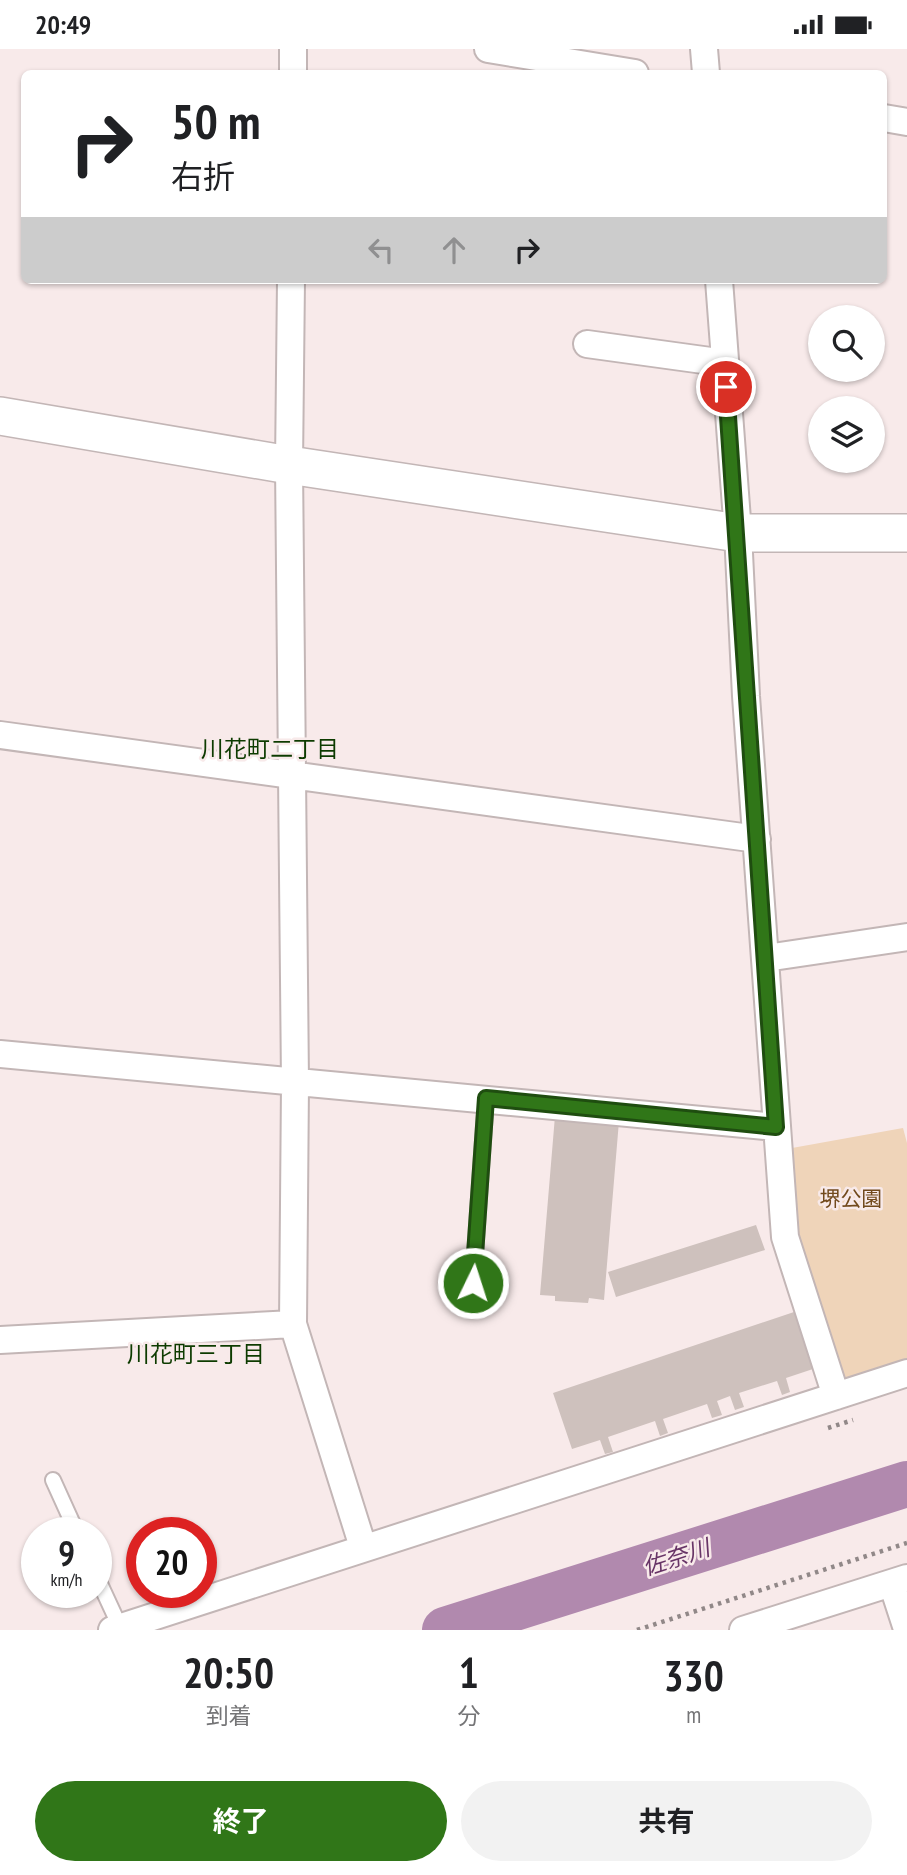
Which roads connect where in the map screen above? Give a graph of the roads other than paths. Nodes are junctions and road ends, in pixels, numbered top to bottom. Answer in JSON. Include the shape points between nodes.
{"nodes":[{"id":1,"x":293,"y":49,"type":"edge"},
{"id":2,"x":488,"y":49,"type":"edge"},
{"id":3,"x":704,"y":49,"type":"edge"},
{"id":4,"x":293,"y":70,"type":"edge"},
{"id":5,"x":617,"y":70,"type":"edge"},
{"id":6,"x":706,"y":70,"type":"edge"},
{"id":7,"x":887,"y":119,"type":"edge"},
{"id":8,"x":907,"y":122,"type":"edge"},
{"id":9,"x":291,"y":284,"type":"edge"},
{"id":10,"x":719,"y":284,"type":"edge"},
{"id":11,"x":587,"y":344,"type":"dead end"},
{"id":12,"x":725,"y":363,"type":"junction"},
{"id":13,"x":0,"y":416,"type":"edge"},
{"id":14,"x":289,"y":465,"type":"junction"},
{"id":15,"x":738,"y":533,"type":"junction"},
{"id":16,"x":907,"y":533,"type":"edge"},
{"id":17,"x":0,"y":735,"type":"edge"},
{"id":18,"x":293,"y":776,"type":"junction"},
{"id":19,"x":757,"y":839,"type":"junction"},
{"id":20,"x":907,"y":937,"type":"edge"},
{"id":21,"x":766,"y":958,"type":"junction"},
{"id":22,"x":0,"y":1054,"type":"edge"},
{"id":23,"x":295,"y":1083,"type":"junction"},
{"id":24,"x":486,"y":1098,"type":"junction"},
{"id":25,"x":776,"y":1127,"type":"junction"},
{"id":26,"x":473,"y":1283,"type":"dead end"},
{"id":27,"x":293,"y":1324,"type":"junction"},
{"id":28,"x":0,"y":1340,"type":"edge"},
{"id":29,"x":907,"y":1373,"type":"edge"},
{"id":30,"x":836,"y":1396,"type":"junction"},
{"id":31,"x":53,"y":1480,"type":"dead end"},
{"id":32,"x":70,"y":1517,"type":"edge"},
{"id":33,"x":363,"y":1547,"type":"junction"},
{"id":34,"x":900,"y":1581,"type":"edge"},
{"id":35,"x":108,"y":1608,"type":"edge"},
{"id":36,"x":116,"y":1629,"type":"edge"},
{"id":37,"x":907,"y":1629,"type":"edge"},
{"id":38,"x":743,"y":1630,"type":"edge"}],
"edges":[{"from":1,"to":4,"type":"street"},
{"from":2,"to":5,"type":"street"},
{"from":3,"to":6,"type":"street"},
{"from":7,"to":8,"type":"street"},
{"from":9,"to":14,"type":"street"},
{"from":10,"to":12,"type":"street"},
{"from":11,"to":12,"type":"street"},
{"from":12,"to":15,"type":"street"},
{"from":13,"to":14,"type":"street"},
{"from":14,"to":15,"type":"street"},
{"from":14,"to":18,"type":"street"},
{"from":15,"to":16,"type":"street"},
{"from":15,"to":19,"type":"street"},
{"from":17,"to":18,"type":"street"},
{"from":18,"to":19,"type":"street"},
{"from":18,"to":23,"type":"street"},
{"from":19,"to":21,"type":"street"},
{"from":20,"to":21,"type":"street"},
{"from":21,"to":25,"type":"street"},
{"from":22,"to":23,"type":"street"},
{"from":23,"to":24,"type":"street"},
{"from":23,"to":27,"type":"street"},
{"from":24,"to":25,"type":"street"},
{"from":24,"to":26,"type":"lane"},
{"from":25,"to":30,"type":"street","via":[[785,1237]]},
{"from":27,"to":28,"type":"street"},
{"from":27,"to":33,"type":"street"},
{"from":29,"to":30,"type":"street"},
{"from":30,"to":33,"type":"street"},
{"from":31,"to":32,"type":"lane"},
{"from":33,"to":36,"type":"street"},
{"from":34,"to":37,"type":"street"},
{"from":34,"to":38,"type":"street"},
{"from":35,"to":36,"type":"lane"}]}
